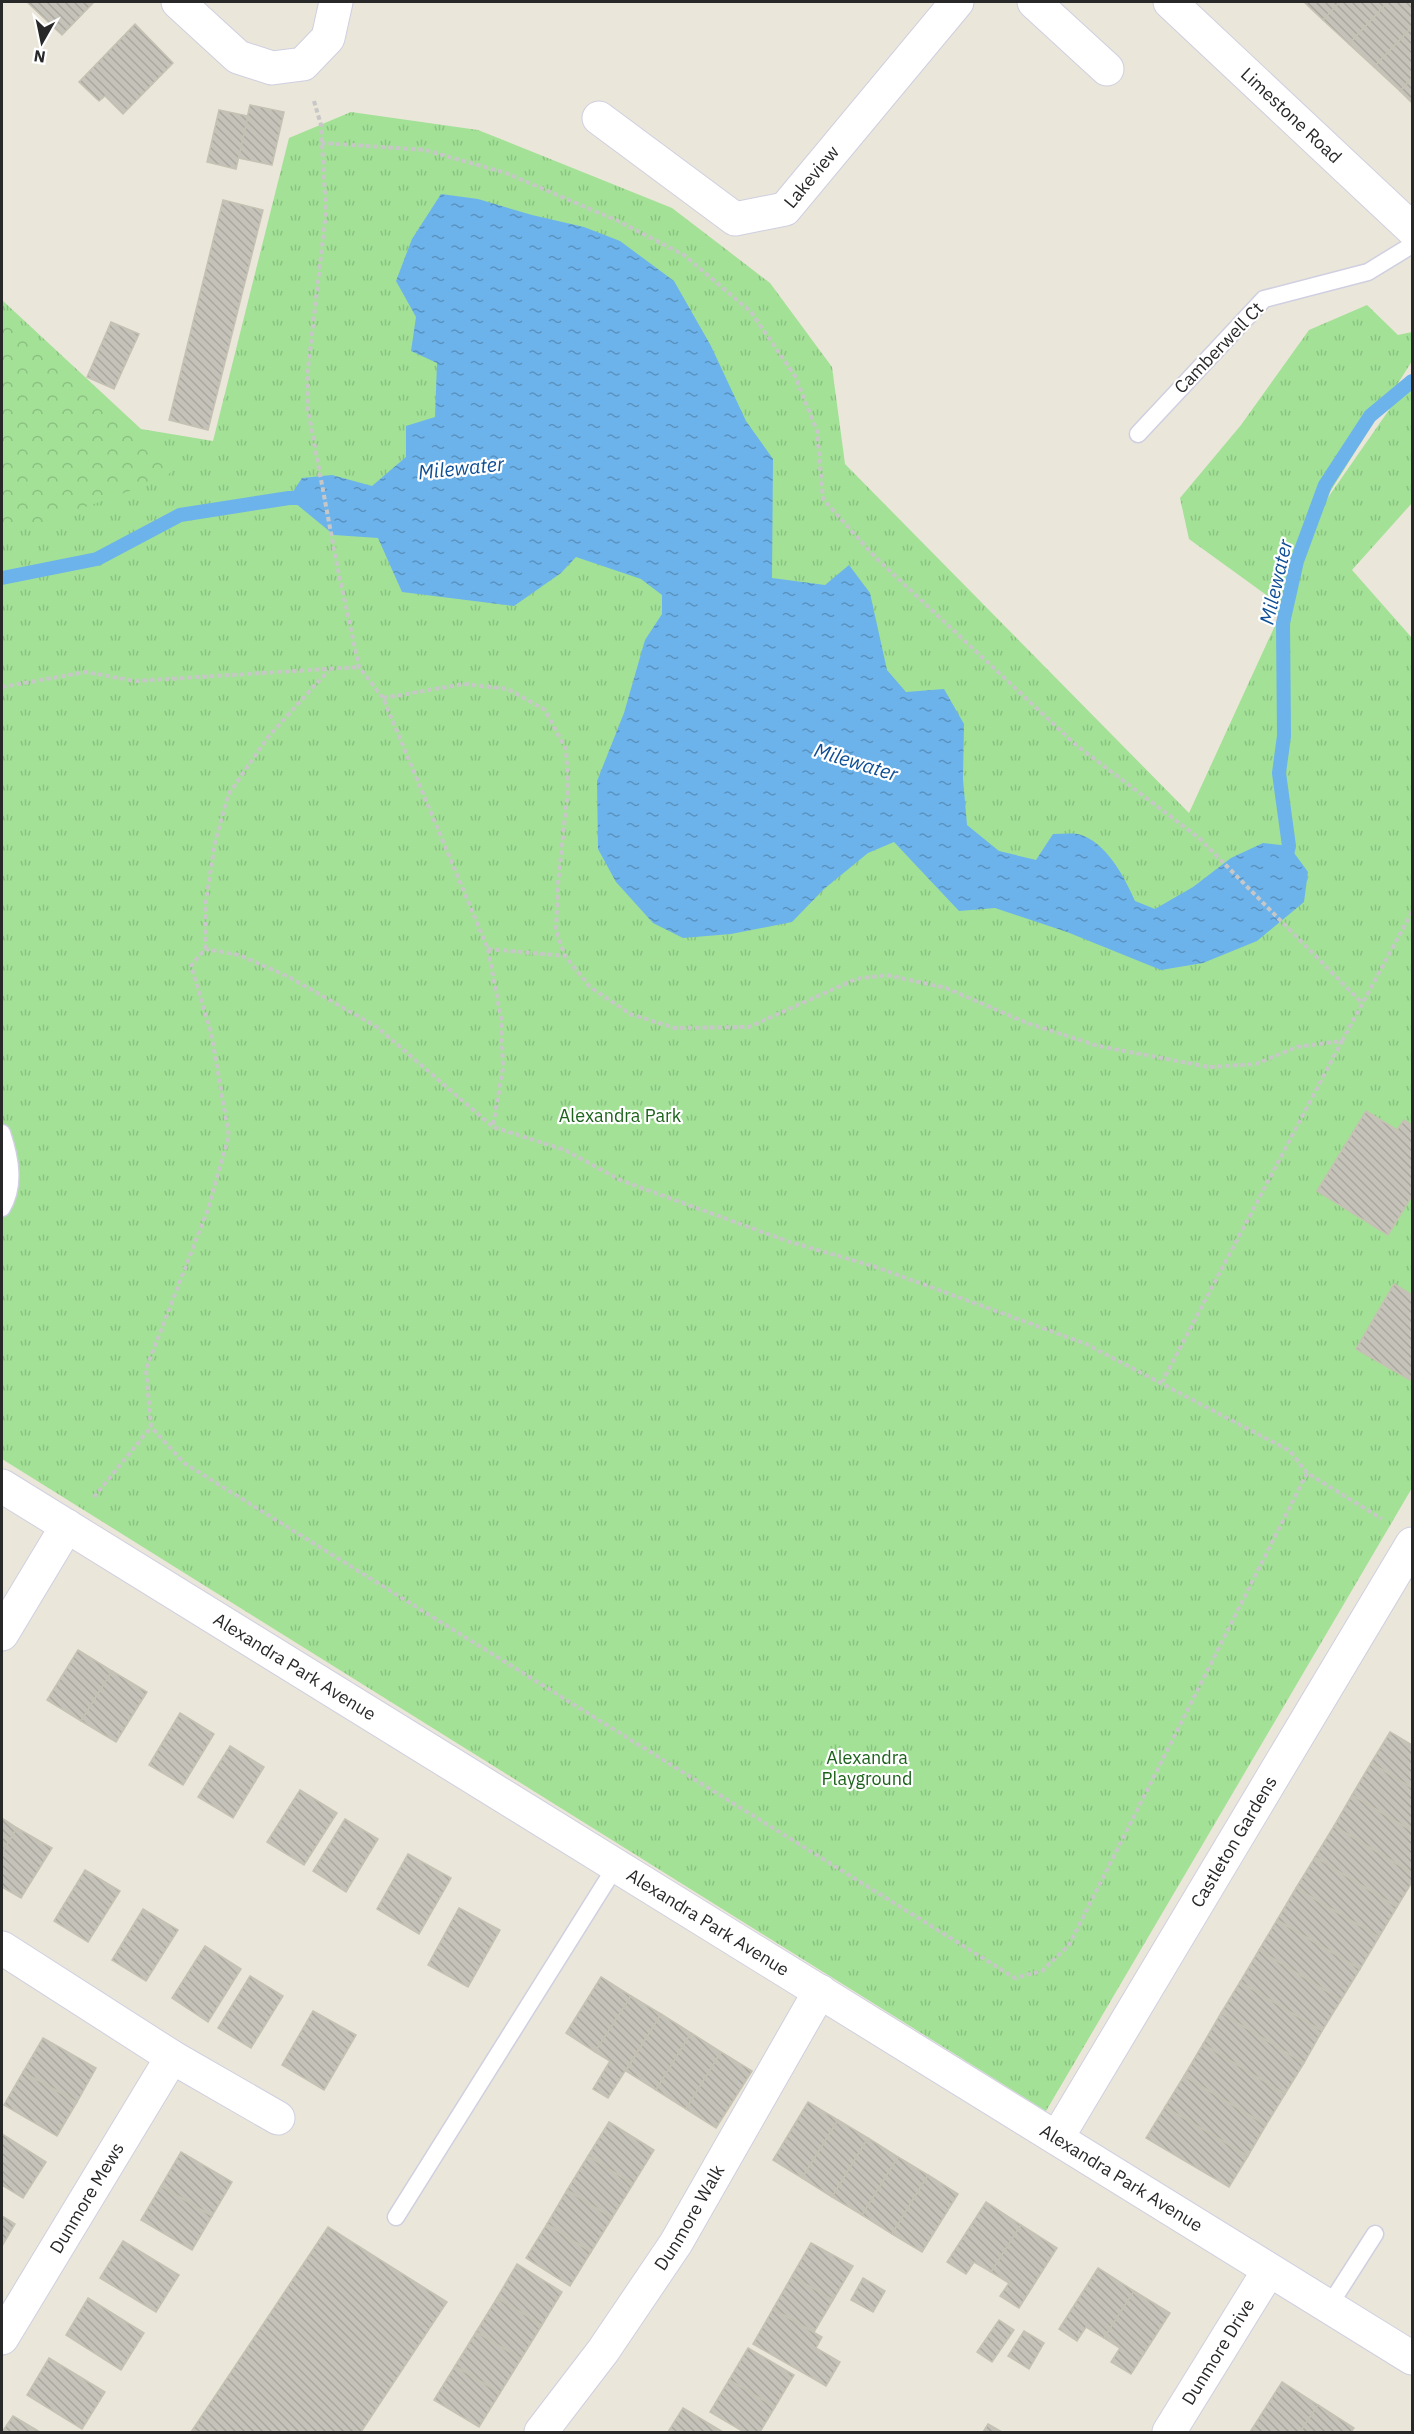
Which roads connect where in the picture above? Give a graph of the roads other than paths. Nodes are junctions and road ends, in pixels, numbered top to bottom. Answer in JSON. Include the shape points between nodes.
{"nodes":[{"id":1,"x":178,"y":2,"type":"edge"},
{"id":2,"x":336,"y":2,"type":"edge"},
{"id":3,"x":957,"y":2,"type":"edge"},
{"id":4,"x":1034,"y":2,"type":"edge"},
{"id":5,"x":1170,"y":2,"type":"edge"},
{"id":6,"x":1107,"y":69,"type":"dead end"},
{"id":7,"x":599,"y":118,"type":"dead end"},
{"id":8,"x":1413,"y":229,"type":"edge"},
{"id":9,"x":1413,"y":245,"type":"edge"},
{"id":10,"x":1138,"y":434,"type":"dead end"},
{"id":11,"x":2,"y":1133,"type":"edge"},
{"id":12,"x":2,"y":1208,"type":"edge"},
{"id":13,"x":2,"y":1486,"type":"edge"},
{"id":14,"x":67,"y":1526,"type":"junction"},
{"id":15,"x":1412,"y":1545,"type":"edge"},
{"id":16,"x":2,"y":1634,"type":"edge"},
{"id":17,"x":616,"y":1866,"type":"junction"},
{"id":18,"x":2,"y":1948,"type":"edge"},
{"id":19,"x":820,"y":1991,"type":"junction"},
{"id":20,"x":172,"y":2057,"type":"junction"},
{"id":21,"x":278,"y":2118,"type":"dead end"},
{"id":22,"x":1057,"y":2138,"type":"junction"},
{"id":23,"x":396,"y":2217,"type":"dead end"},
{"id":24,"x":1375,"y":2234,"type":"dead end"},
{"id":25,"x":1269,"y":2270,"type":"junction"},
{"id":26,"x":1329,"y":2306,"type":"junction"},
{"id":27,"x":2,"y":2338,"type":"edge"},
{"id":28,"x":1413,"y":2358,"type":"edge"},
{"id":29,"x":541,"y":2433,"type":"edge"},
{"id":30,"x":1169,"y":2433,"type":"edge"}],
"edges":[{"from":1,"to":2,"type":"street","via":[[238,57],[272,68],[303,64],[328,38]]},
{"from":3,"to":7,"type":"street","name":"Lakeview","via":[[785,209],[735,219]]},
{"from":4,"to":6,"type":"street"},
{"from":5,"to":8,"type":"street","name":"Limestone Road"},
{"from":9,"to":10,"type":"lane","name":"Camberwell Ct","via":[[1368,272],[1264,299]]},
{"from":11,"to":12,"type":"lane","via":[[11,1179]]},
{"from":13,"to":14,"type":"street","name":"Alexandra Park Avenue"},
{"from":14,"to":16,"type":"street"},
{"from":14,"to":17,"type":"street","name":"Alexandra Park Avenue"},
{"from":15,"to":22,"type":"street","name":"Castleton Gardens"},
{"from":17,"to":19,"type":"street","name":"Alexandra Park Avenue"},
{"from":17,"to":23,"type":"lane"},
{"from":18,"to":20,"type":"street"},
{"from":19,"to":22,"type":"street","name":"Alexandra Park Avenue"},
{"from":19,"to":29,"type":"street","name":"Dunmore Walk","via":[[676,2243],[603,2351]]},
{"from":20,"to":21,"type":"street"},
{"from":20,"to":27,"type":"street","name":"Dunmore Mews"},
{"from":22,"to":25,"type":"street","name":"Alexandra Park Avenue"},
{"from":24,"to":26,"type":"lane"},
{"from":25,"to":26,"type":"street","name":"Alexandra Park Avenue"},
{"from":25,"to":30,"type":"street","name":"Dunmore Drive"},
{"from":26,"to":28,"type":"street","name":"Alexandra Park Avenue"}]}
